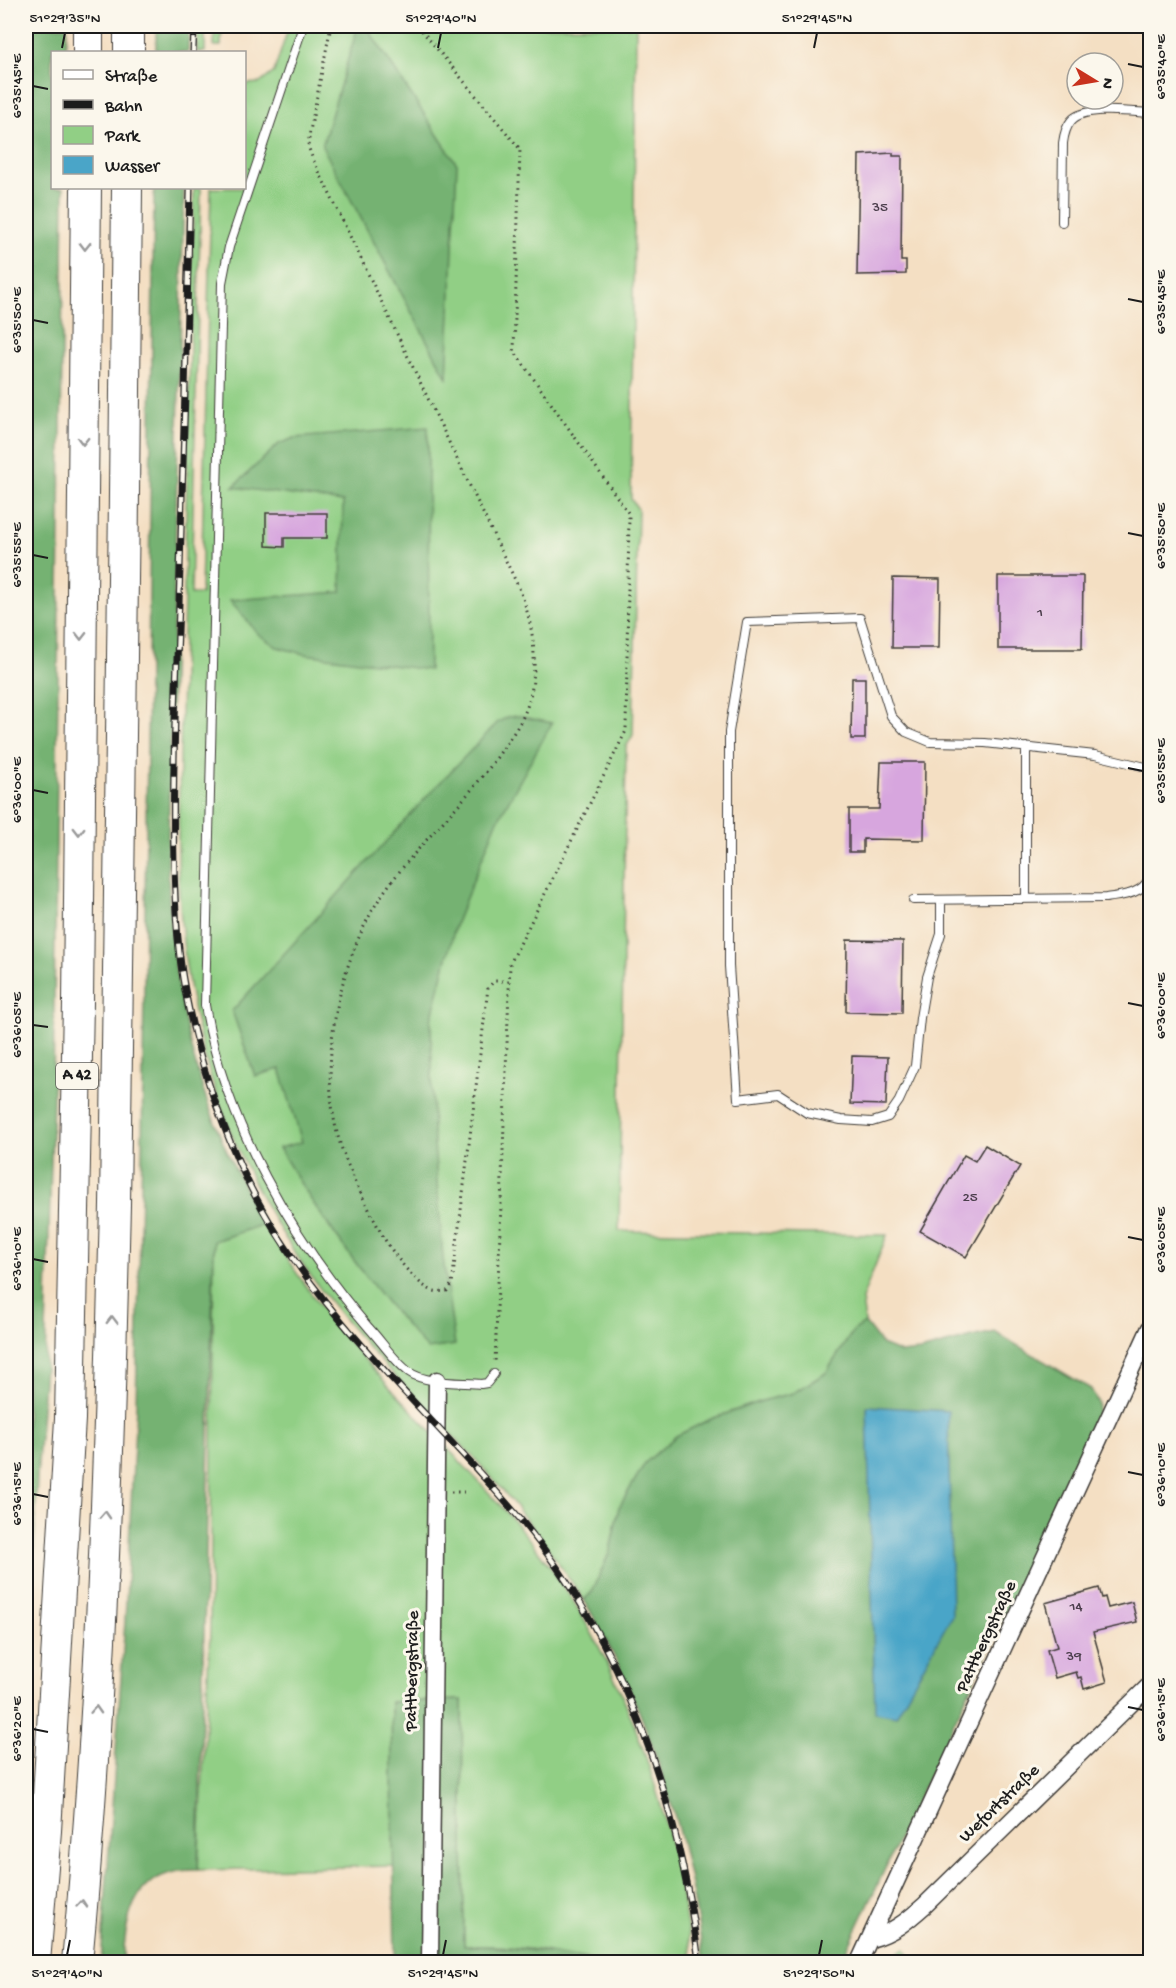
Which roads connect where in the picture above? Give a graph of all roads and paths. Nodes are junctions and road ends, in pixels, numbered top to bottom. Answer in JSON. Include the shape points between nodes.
{"nodes":[{"id":1,"x":88,"y":26,"type":"edge"},
{"id":2,"x":129,"y":26,"type":"edge"},
{"id":3,"x":303,"y":26,"type":"edge"},
{"id":4,"x":331,"y":26,"type":"edge"},
{"id":5,"x":418,"y":26,"type":"edge"},
{"id":6,"x":88,"y":51,"type":"edge"},
{"id":7,"x":129,"y":51,"type":"edge"},
{"id":8,"x":1150,"y":113,"type":"edge"},
{"id":9,"x":86,"y":189,"type":"edge"},
{"id":10,"x":127,"y":189,"type":"edge"},
{"id":11,"x":1062,"y":222,"type":"dead end"},
{"id":12,"x":1026,"y":747,"type":"junction"},
{"id":13,"x":1150,"y":768,"type":"edge"},
{"id":14,"x":1150,"y":878,"type":"edge"},
{"id":15,"x":1026,"y":898,"type":"junction"},
{"id":16,"x":913,"y":900,"type":"dead end"},
{"id":17,"x":941,"y":900,"type":"junction"},
{"id":18,"x":510,"y":981,"type":"junction"},
{"id":19,"x":1150,"y":1328,"type":"edge"},
{"id":20,"x":494,"y":1374,"type":"joint"},
{"id":21,"x":437,"y":1380,"type":"junction"},
{"id":22,"x":1150,"y":1685,"type":"edge"},
{"id":23,"x":870,"y":1939,"type":"junction"},
{"id":24,"x":35,"y":1962,"type":"edge"},
{"id":25,"x":77,"y":1962,"type":"edge"},
{"id":26,"x":430,"y":1962,"type":"edge"},
{"id":27,"x":859,"y":1962,"type":"edge"}],
"edges":[{"from":1,"to":6,"type":"highway"},
{"from":2,"to":7,"type":"highway"},
{"from":3,"to":21,"type":"lane","via":[[229,246],[222,283],[205,1005],[236,1115],[264,1173],[307,1246],[355,1311],[409,1372]]},
{"from":4,"to":18,"type":"path","via":[[308,146],[519,588],[528,609],[535,667],[527,708],[511,738],[484,777],[388,886],[363,927],[334,1021],[330,1060],[333,1106],[352,1176],[381,1233],[404,1265],[432,1291],[447,1291],[452,1284],[488,988],[494,981]]},
{"from":5,"to":18,"type":"path","via":[[520,149],[514,351],[629,514],[626,731],[510,964]]},
{"from":8,"to":11,"type":"lane","via":[[1091,111],[1071,120],[1063,143]]},
{"from":9,"to":24,"type":"highway","number":"A 42","one_way":true,"via":[[70,1419]]},
{"from":25,"to":10,"type":"highway","number":"A 42","one_way":true,"via":[[90,1830],[110,1421],[119,1003]]},
{"from":12,"to":13,"type":"lane","via":[[1095,754]]},
{"from":12,"to":15,"type":"lane"},
{"from":12,"to":17,"type":"lane","via":[[930,742],[906,732],[891,716],[860,618],[747,622],[729,732],[729,966],[738,1099],[778,1094],[807,1113],[872,1122],[888,1117],[915,1066],[927,977],[941,934]]},
{"from":14,"to":15,"type":"lane","via":[[1134,894]]},
{"from":15,"to":17,"type":"lane"},
{"from":16,"to":17,"type":"lane"},
{"from":18,"to":20,"type":"path"},
{"from":19,"to":23,"type":"street","name":"Pattbergstraße"},
{"from":20,"to":21,"type":"lane","via":[[481,1384]]},
{"from":21,"to":26,"type":"street","name":"Pattbergstraße"},
{"from":22,"to":23,"type":"street","name":"Wefortstraße","via":[[901,1927]]},
{"from":23,"to":27,"type":"street","name":"Pattbergstraße"}]}
